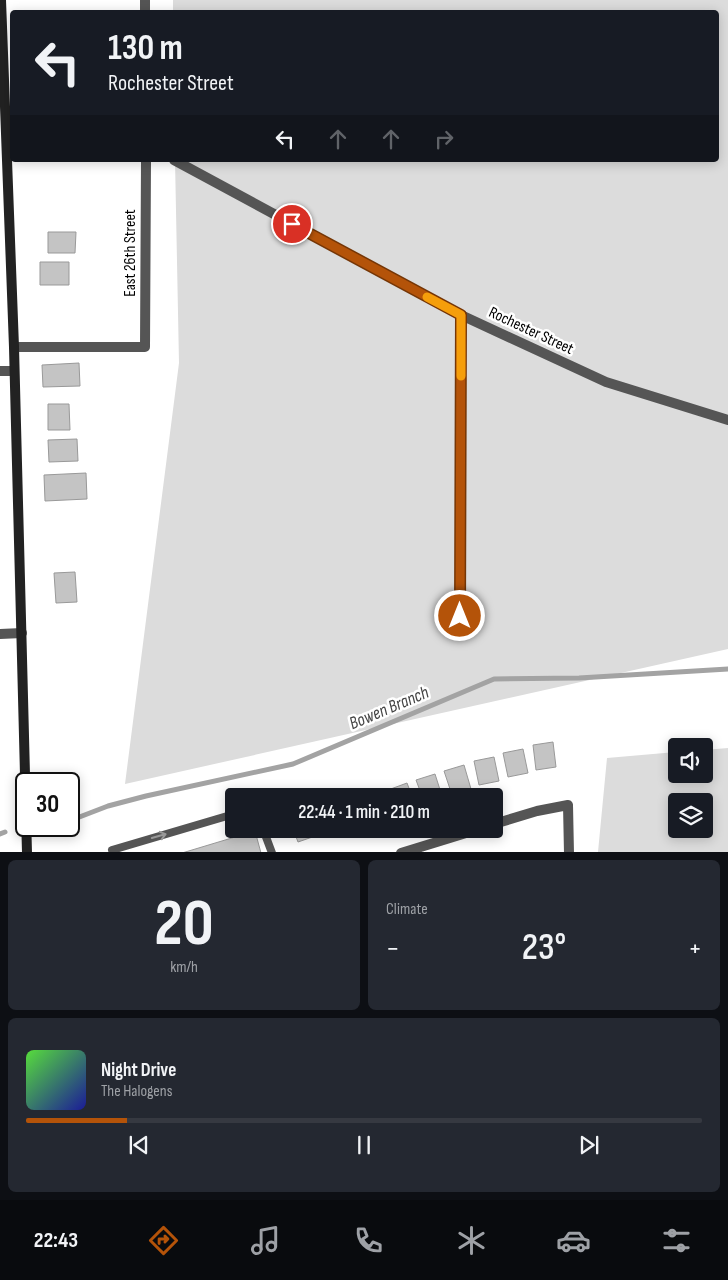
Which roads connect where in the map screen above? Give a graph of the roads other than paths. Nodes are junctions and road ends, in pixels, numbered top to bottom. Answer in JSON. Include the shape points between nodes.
{"nodes":[{"id":1,"x":1,"y":0,"type":"edge"},
{"id":2,"x":146,"y":162,"type":"edge"},
{"id":3,"x":178,"y":162,"type":"edge"},
{"id":4,"x":461,"y":315,"type":"junction"},
{"id":5,"x":14,"y":347,"type":"junction"},
{"id":6,"x":0,"y":371,"type":"edge"},
{"id":7,"x":14,"y":371,"type":"junction"},
{"id":8,"x":728,"y":420,"type":"edge"},
{"id":9,"x":460,"y":616,"type":"dead end"},
{"id":10,"x":22,"y":633,"type":"junction"},
{"id":11,"x":0,"y":634,"type":"edge"},
{"id":12,"x":225,"y":817,"type":"edge"},
{"id":13,"x":503,"y":821,"type":"edge"},
{"id":14,"x":267,"y":838,"type":"edge"},
{"id":15,"x":448,"y":838,"type":"edge"},
{"id":16,"x":113,"y":851,"type":"edge"},
{"id":17,"x":27,"y":852,"type":"edge"},
{"id":18,"x":272,"y":852,"type":"edge"},
{"id":19,"x":401,"y":852,"type":"edge"},
{"id":20,"x":569,"y":852,"type":"edge"}],
"edges":[{"from":1,"to":5,"type":"street"},
{"from":2,"to":5,"type":"street","name":"East 26th Street","via":[[145,347]]},
{"from":3,"to":4,"type":"street","name":"Rochester Street"},
{"from":4,"to":8,"type":"street","name":"Rochester Street","via":[[606,382]]},
{"from":4,"to":9,"type":"street"},
{"from":5,"to":7,"type":"street"},
{"from":6,"to":7,"type":"street"},
{"from":7,"to":10,"type":"street"},
{"from":10,"to":11,"type":"street"},
{"from":10,"to":17,"type":"street"},
{"from":16,"to":12,"type":"lane","one_way":true},
{"from":13,"to":20,"type":"street","via":[[568,805]]},
{"from":14,"to":18,"type":"lane"},
{"from":15,"to":19,"type":"street"}]}
